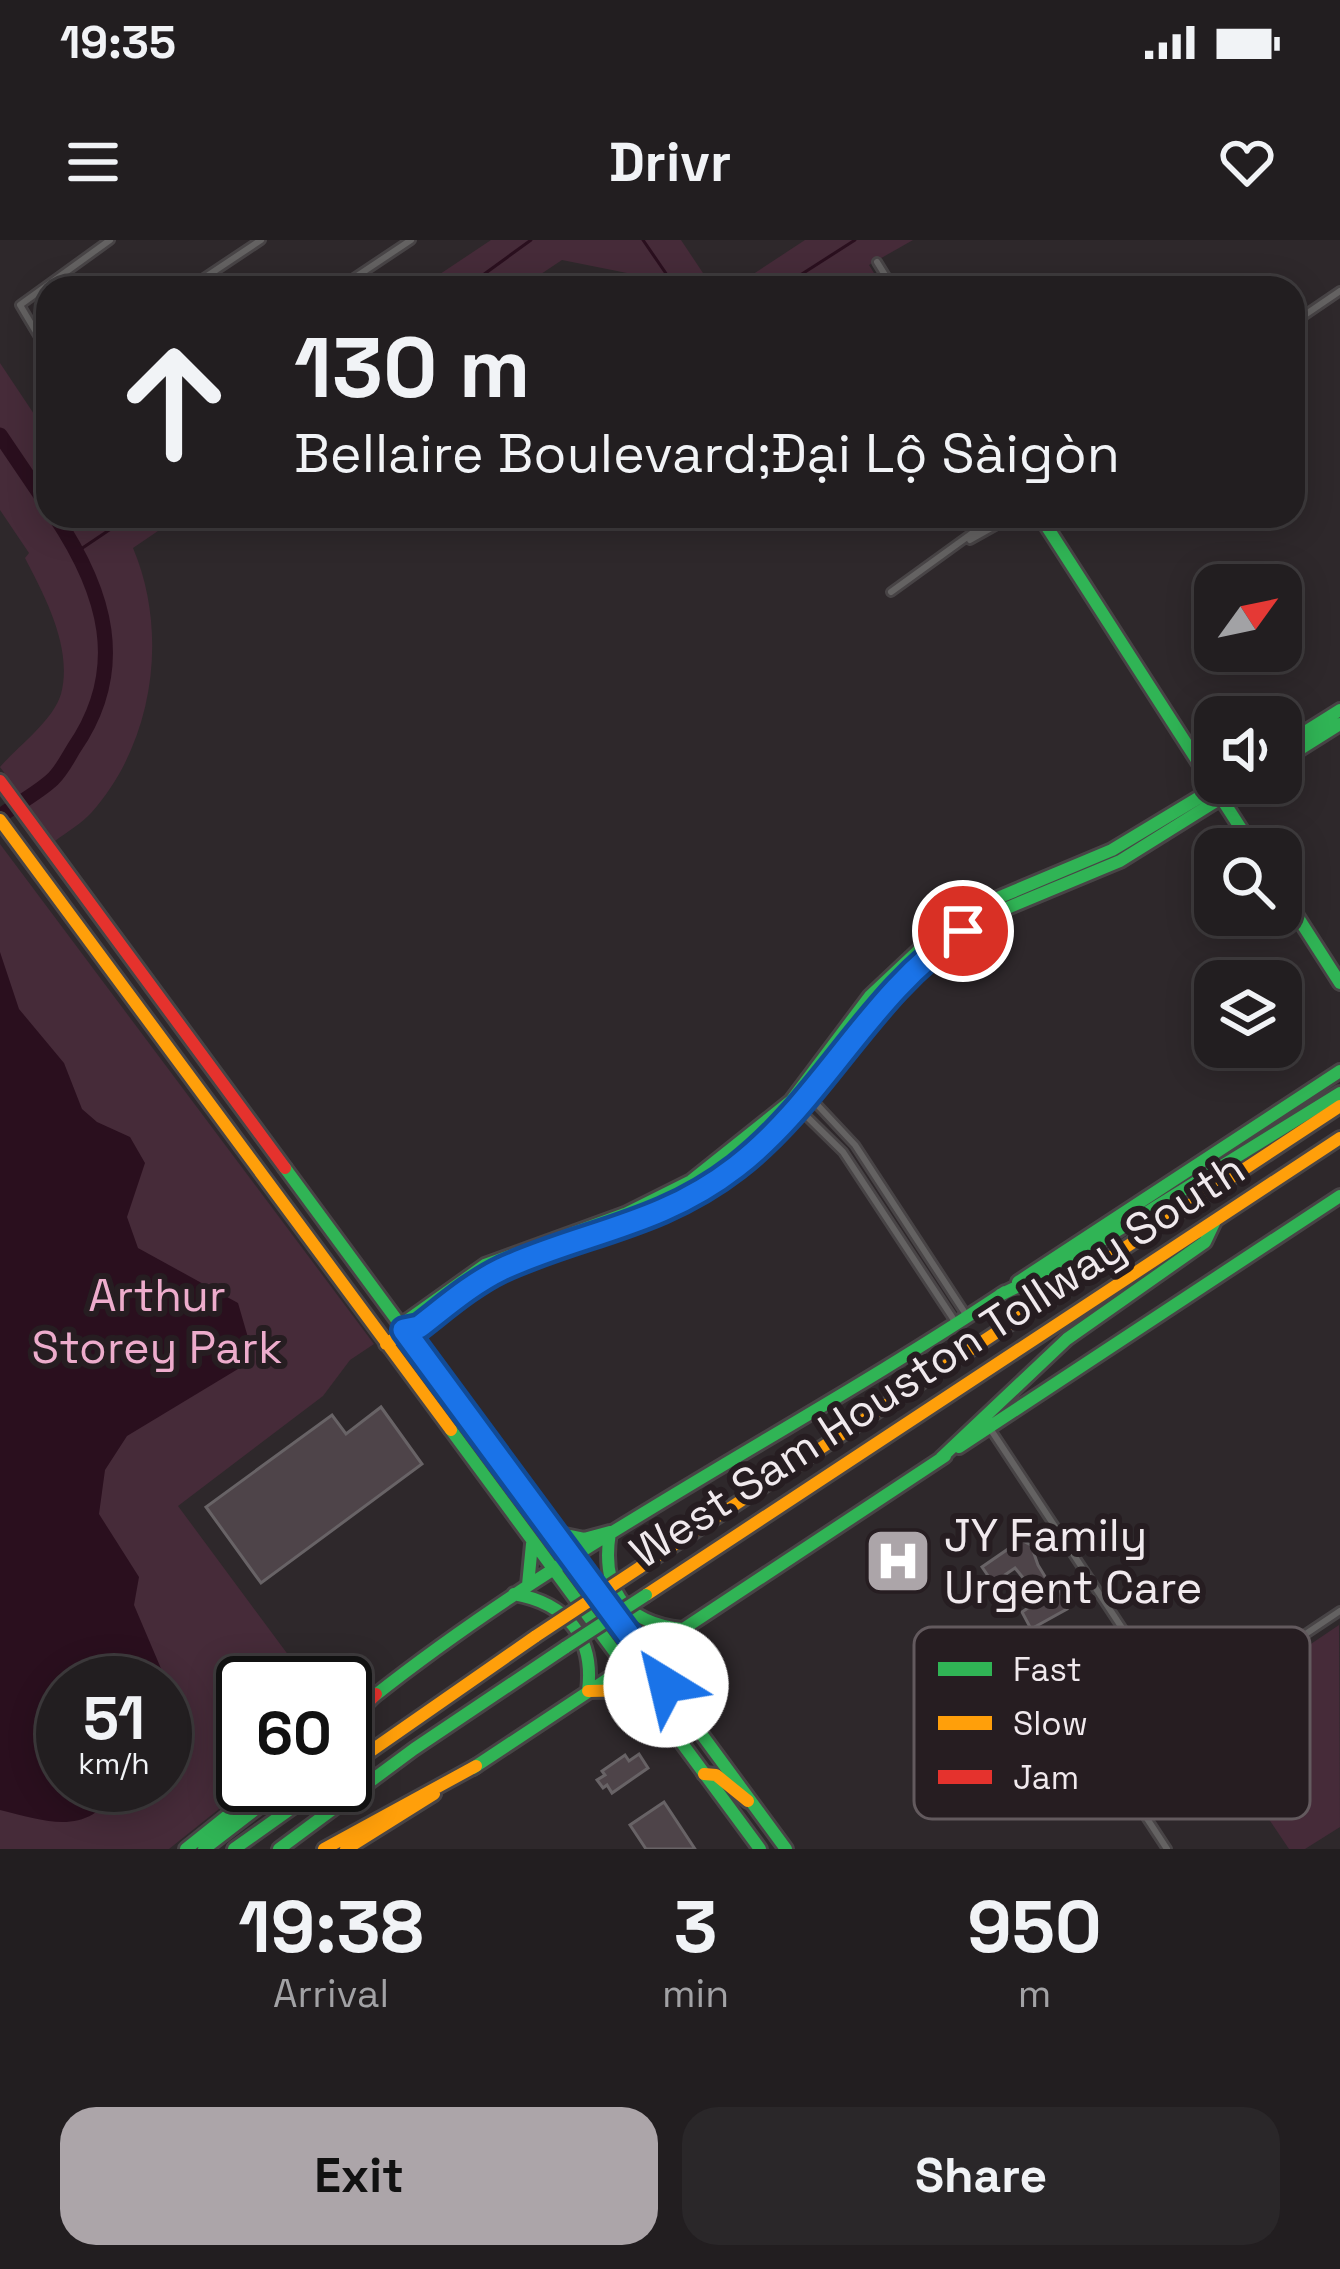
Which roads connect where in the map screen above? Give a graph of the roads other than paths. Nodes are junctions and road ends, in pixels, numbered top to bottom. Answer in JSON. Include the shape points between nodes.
{"nodes":[{"id":1,"x":110,"y":240,"type":"edge"},
{"id":2,"x":261,"y":240,"type":"edge"},
{"id":3,"x":392,"y":240,"type":"edge"},
{"id":4,"x":411,"y":240,"type":"edge"},
{"id":5,"x":398,"y":249,"type":"junction"},
{"id":6,"x":877,"y":262,"type":"dead end"},
{"id":7,"x":60,"y":276,"type":"edge"},
{"id":8,"x":207,"y":276,"type":"edge"},
{"id":9,"x":357,"y":276,"type":"edge"},
{"id":10,"x":886,"y":276,"type":"edge"},
{"id":11,"x":1340,"y":291,"type":"edge"},
{"id":12,"x":36,"y":293,"type":"edge"},
{"id":13,"x":1305,"y":315,"type":"edge"},
{"id":14,"x":36,"y":332,"type":"edge"},
{"id":15,"x":982,"y":528,"type":"edge"},
{"id":16,"x":995,"y":528,"type":"edge"},
{"id":17,"x":1048,"y":528,"type":"edge"},
{"id":18,"x":967,"y":541,"type":"junction"},
{"id":19,"x":891,"y":592,"type":"dead end"},
{"id":20,"x":1340,"y":710,"type":"edge"},
{"id":21,"x":1340,"y":724,"type":"edge"},
{"id":22,"x":1302,"y":734,"type":"edge"},
{"id":23,"x":1302,"y":747,"type":"edge"},
{"id":24,"x":1194,"y":750,"type":"edge"},
{"id":25,"x":1,"y":783,"type":"edge"},
{"id":26,"x":1197,"y":804,"type":"edge"},
{"id":27,"x":0,"y":820,"type":"edge"},
{"id":28,"x":1302,"y":924,"type":"edge"},
{"id":29,"x":1340,"y":983,"type":"edge"},
{"id":30,"x":197,"y":1049,"type":"junction"},
{"id":31,"x":178,"y":1062,"type":"junction"},
{"id":32,"x":1340,"y":1071,"type":"edge"},
{"id":33,"x":1340,"y":1093,"type":"edge"},
{"id":34,"x":800,"y":1099,"type":"junction"},
{"id":35,"x":1340,"y":1106,"type":"edge"},
{"id":36,"x":1340,"y":1138,"type":"edge"},
{"id":37,"x":889,"y":1196,"type":"junction"},
{"id":38,"x":1340,"y":1196,"type":"edge"},
{"id":39,"x":877,"y":1204,"type":"junction"},
{"id":40,"x":1215,"y":1221,"type":"junction"},
{"id":41,"x":1000,"y":1295,"type":"junction"},
{"id":42,"x":962,"y":1320,"type":"junction"},
{"id":43,"x":404,"y":1330,"type":"junction"},
{"id":44,"x":386,"y":1344,"type":"junction"},
{"id":45,"x":989,"y":1426,"type":"junction"},
{"id":46,"x":941,"y":1458,"type":"junction"},
{"id":47,"x":610,"y":1532,"type":"junction"},
{"id":48,"x":554,"y":1533,"type":"junction"},
{"id":49,"x":531,"y":1540,"type":"junction"},
{"id":50,"x":572,"y":1556,"type":"junction"},
{"id":51,"x":553,"y":1569,"type":"junction"},
{"id":52,"x":528,"y":1585,"type":"junction"},
{"id":53,"x":514,"y":1594,"type":"junction"},
{"id":54,"x":1340,"y":1611,"type":"edge"},
{"id":55,"x":1121,"y":1627,"type":"edge"},
{"id":56,"x":1310,"y":1631,"type":"edge"},
{"id":57,"x":676,"y":1633,"type":"junction"},
{"id":58,"x":644,"y":1654,"type":"junction"},
{"id":59,"x":625,"y":1667,"type":"junction"},
{"id":60,"x":666,"y":1685,"type":"junction"},
{"id":61,"x":642,"y":1690,"type":"junction"},
{"id":62,"x":588,"y":1691,"type":"junction"},
{"id":63,"x":372,"y":1698,"type":"edge"},
{"id":64,"x":372,"y":1750,"type":"edge"},
{"id":65,"x":476,"y":1766,"type":"junction"},
{"id":66,"x":704,"y":1774,"type":"junction"},
{"id":67,"x":752,"y":1802,"type":"junction"},
{"id":68,"x":232,"y":1812,"type":"edge"},
{"id":69,"x":252,"y":1812,"type":"edge"},
{"id":70,"x":286,"y":1812,"type":"edge"},
{"id":71,"x":1148,"y":1819,"type":"edge"},
{"id":72,"x":186,"y":1849,"type":"edge"},
{"id":73,"x":205,"y":1849,"type":"edge"},
{"id":74,"x":234,"y":1849,"type":"edge"},
{"id":75,"x":279,"y":1849,"type":"edge"},
{"id":76,"x":324,"y":1849,"type":"edge"},
{"id":77,"x":346,"y":1849,"type":"edge"},
{"id":78,"x":760,"y":1849,"type":"edge"},
{"id":79,"x":786,"y":1849,"type":"edge"},
{"id":80,"x":1167,"y":1849,"type":"edge"}],
"edges":[{"from":1,"to":7,"type":"street"},
{"from":2,"to":8,"type":"street"},
{"from":3,"to":5,"type":"street"},
{"from":4,"to":5,"type":"street"},
{"from":5,"to":9,"type":"street"},
{"from":6,"to":10,"type":"street"},
{"from":11,"to":13,"type":"street"},
{"from":12,"to":14,"type":"street","via":[[20,305]]},
{"from":15,"to":18,"type":"street"},
{"from":16,"to":18,"type":"street"},
{"from":17,"to":24,"type":"main road"},
{"from":18,"to":19,"type":"street"},
{"from":20,"to":22,"type":"main road"},
{"from":21,"to":23,"type":"main road"},
{"from":25,"to":30,"type":"main road"},
{"from":26,"to":34,"type":"main road","via":[[1092,867],[959,926],[922,953]]},
{"from":27,"to":31,"type":"main road"},
{"from":28,"to":29,"type":"main road"},
{"from":30,"to":31,"type":"main road"},
{"from":30,"to":43,"type":"main road"},
{"from":31,"to":44,"type":"main road"},
{"from":32,"to":41,"type":"main road"},
{"from":33,"to":41,"type":"main road"},
{"from":34,"to":37,"type":"street","via":[[847,1135]]},
{"from":34,"to":39,"type":"street"},
{"from":34,"to":43,"type":"main road","via":[[736,1167],[650,1211],[524,1254]]},
{"from":35,"to":64,"type":"main road","name":"West Sam Houston Tollway South","bridge":true},
{"from":36,"to":40,"type":"main road","name":"West Sam Houston Tollway South"},
{"from":37,"to":39,"type":"street"},
{"from":37,"to":42,"type":"street"},
{"from":38,"to":45,"type":"main road"},
{"from":39,"to":42,"type":"street"},
{"from":40,"to":46,"type":"main road","via":[[1205,1242],[1067,1339]]},
{"from":40,"to":75,"type":"main road","name":"West Sam Houston Tollway South","bridge":true,"via":[[566,1647]]},
{"from":41,"to":42,"type":"main road"},
{"from":42,"to":47,"type":"main road"},
{"from":43,"to":44,"type":"main road"},
{"from":43,"to":48,"type":"main road"},
{"from":44,"to":49,"type":"main road"},
{"from":45,"to":46,"type":"main road"},
{"from":45,"to":55,"type":"street"},
{"from":46,"to":57,"type":"main road"},
{"from":47,"to":48,"type":"main road","via":[[584,1539]]},
{"from":47,"to":50,"type":"main road"},
{"from":47,"to":57,"type":"main road","via":[[604,1568],[632,1611]]},
{"from":48,"to":50,"type":"main road"},
{"from":49,"to":51,"type":"main road"},
{"from":49,"to":52,"type":"main road"},
{"from":50,"to":51,"type":"main road"},
{"from":50,"to":58,"type":"main road"},
{"from":51,"to":52,"type":"main road"},
{"from":51,"to":59,"type":"main road"},
{"from":52,"to":53,"type":"main road"},
{"from":53,"to":62,"type":"main road","via":[[539,1596],[562,1610],[592,1656]]},
{"from":53,"to":63,"type":"main road"},
{"from":54,"to":56,"type":"street"},
{"from":57,"to":58,"type":"main road"},
{"from":57,"to":60,"type":"main road","via":[[664,1658]]},
{"from":58,"to":59,"type":"main road"},
{"from":58,"to":60,"type":"main road"},
{"from":59,"to":61,"type":"main road"},
{"from":59,"to":62,"type":"main road"},
{"from":60,"to":67,"type":"main road"},
{"from":61,"to":62,"type":"main road"},
{"from":61,"to":66,"type":"main road"},
{"from":62,"to":65,"type":"main road"},
{"from":65,"to":76,"type":"main road"},
{"from":65,"to":77,"type":"main road"},
{"from":66,"to":67,"type":"main road","via":[[716,1774]]},
{"from":66,"to":78,"type":"main road"},
{"from":67,"to":79,"type":"main road"},
{"from":68,"to":72,"type":"main road"},
{"from":69,"to":73,"type":"main road"},
{"from":70,"to":74,"type":"main road"},
{"from":71,"to":80,"type":"street"}]}
